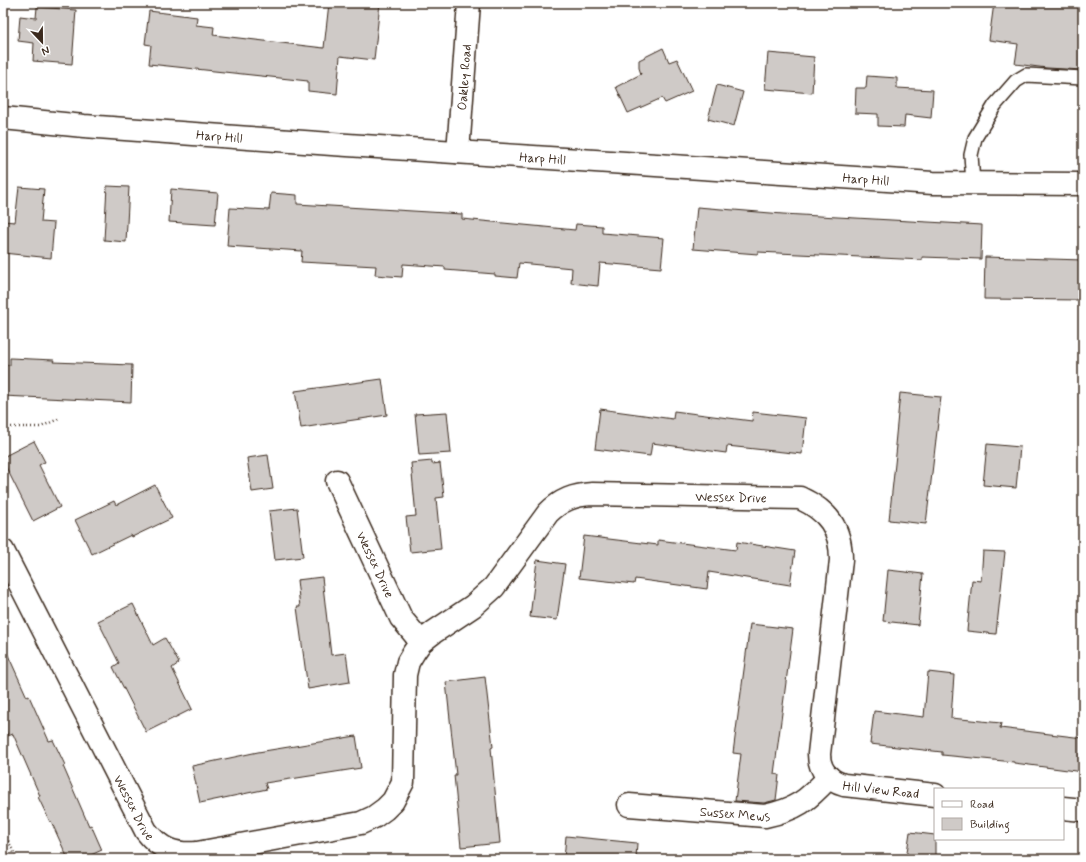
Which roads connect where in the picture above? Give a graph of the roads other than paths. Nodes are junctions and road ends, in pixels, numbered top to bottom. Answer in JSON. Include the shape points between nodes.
{"nodes":[{"id":1,"x":469,"y":3,"type":"edge"},
{"id":2,"x":1083,"y":78,"type":"edge"},
{"id":3,"x":3,"y":118,"type":"edge"},
{"id":4,"x":458,"y":152,"type":"junction"},
{"id":5,"x":973,"y":183,"type":"junction"},
{"id":6,"x":1083,"y":184,"type":"edge"},
{"id":7,"x":337,"y":482,"type":"dead end"},
{"id":8,"x":3,"y":550,"type":"edge"},
{"id":9,"x":421,"y":642,"type":"junction"},
{"id":10,"x":829,"y":777,"type":"junction"},
{"id":11,"x":934,"y":795,"type":"edge"},
{"id":12,"x":629,"y":805,"type":"dead end"},
{"id":13,"x":1064,"y":808,"type":"edge"},
{"id":14,"x":1083,"y":810,"type":"edge"}],
"edges":[{"from":1,"to":4,"type":"street","name":"Oakley Road"},
{"from":2,"to":5,"type":"lane","via":[[1026,75],[1016,81],[995,105],[975,138],[971,155]]},
{"from":3,"to":4,"type":"street","name":"Harp Hill"},
{"from":4,"to":5,"type":"street","name":"Harp Hill","via":[[933,183]]},
{"from":5,"to":6,"type":"street","name":"Harp Hill"},
{"from":7,"to":9,"type":"street","name":"Wessex Drive","via":[[401,618]]},
{"from":8,"to":9,"type":"street","name":"Wessex Drive","via":[[141,823],[154,840],[174,852],[197,853],[361,823],[385,809],[393,801],[403,782],[406,675],[408,662]]},
{"from":9,"to":10,"type":"street","name":"Wessex Drive","via":[[473,606],[494,587],[548,513],[565,500],[578,495],[800,498],[825,513],[839,536],[841,548],[819,754],[821,768]]},
{"from":10,"to":11,"type":"street","name":"Hill View Road","via":[[844,785]]},
{"from":10,"to":12,"type":"street","name":"Sussex Mews","via":[[813,795],[798,805],[784,812],[765,816]]},
{"from":13,"to":14,"type":"street"}]}
